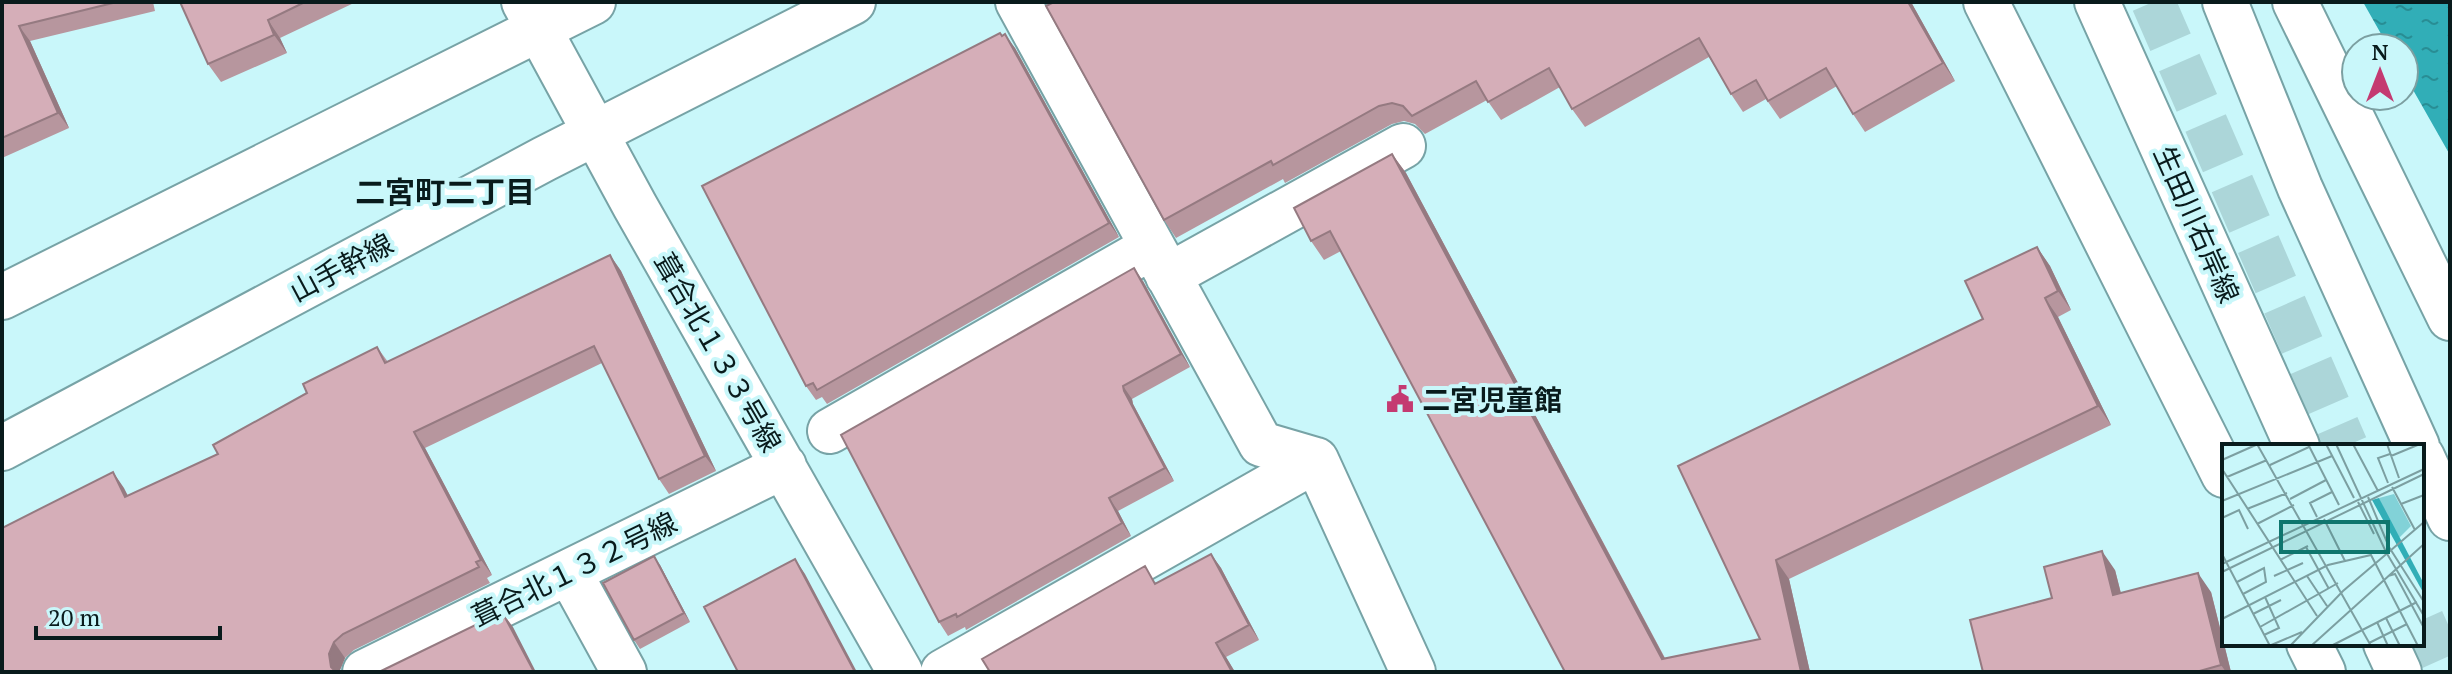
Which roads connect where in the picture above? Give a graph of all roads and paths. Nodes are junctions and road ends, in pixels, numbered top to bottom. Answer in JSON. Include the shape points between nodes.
{"nodes":[{"id":1,"x":593,"y":2,"type":"edge"},
{"id":2,"x":853,"y":2,"type":"edge"},
{"id":3,"x":1018,"y":2,"type":"edge"},
{"id":4,"x":1986,"y":2,"type":"edge"},
{"id":5,"x":2097,"y":2,"type":"edge"},
{"id":6,"x":2225,"y":2,"type":"edge"},
{"id":7,"x":2295,"y":2,"type":"edge"},
{"id":8,"x":532,"y":16,"type":"edge"},
{"id":9,"x":595,"y":133,"type":"junction"},
{"id":10,"x":1403,"y":146,"type":"dead end"},
{"id":11,"x":1160,"y":262,"type":"junction"},
{"id":12,"x":2,"y":297,"type":"edge"},
{"id":13,"x":2450,"y":318,"type":"edge"},
{"id":14,"x":830,"y":431,"type":"dead end"},
{"id":15,"x":2296,"y":444,"type":"edge"},
{"id":16,"x":2416,"y":444,"type":"edge"},
{"id":17,"x":2,"y":448,"type":"edge"},
{"id":18,"x":1316,"y":460,"type":"junction"},
{"id":19,"x":2424,"y":461,"type":"edge"},
{"id":20,"x":784,"y":466,"type":"junction"},
{"id":21,"x":2222,"y":471,"type":"edge"},
{"id":22,"x":2450,"y":518,"type":"edge"},
{"id":23,"x":569,"y":572,"type":"junction"},
{"id":24,"x":2310,"y":646,"type":"edge"},
{"id":25,"x":2387,"y":646,"type":"edge"},
{"id":26,"x":365,"y":672,"type":"edge"},
{"id":27,"x":624,"y":672,"type":"edge"},
{"id":28,"x":900,"y":672,"type":"edge"},
{"id":29,"x":943,"y":672,"type":"edge"},
{"id":30,"x":1413,"y":672,"type":"edge"},
{"id":31,"x":2323,"y":672,"type":"edge"},
{"id":32,"x":2399,"y":672,"type":"edge"}],
"edges":[{"from":1,"to":8,"type":"street"},
{"from":2,"to":9,"type":"street","name":"山手幹線"},
{"from":3,"to":11,"type":"street"},
{"from":4,"to":21,"type":"street"},
{"from":5,"to":15,"type":"street","name":"生田川右岸線"},
{"from":6,"to":16,"type":"street","via":[[2300,188]]},
{"from":7,"to":13,"type":"street"},
{"from":8,"to":9,"type":"street","name":"葺合北１３３号線"},
{"from":8,"to":12,"type":"street"},
{"from":9,"to":17,"type":"street","name":"山手幹線"},
{"from":9,"to":20,"type":"street","name":"葺合北１３３号線"},
{"from":10,"to":11,"type":"street"},
{"from":11,"to":14,"type":"street"},
{"from":11,"to":18,"type":"street","via":[[1261,444]]},
{"from":18,"to":29,"type":"street"},
{"from":18,"to":30,"type":"street"},
{"from":19,"to":22,"type":"street"},
{"from":20,"to":23,"type":"street","name":"葺合北１３２号線"},
{"from":20,"to":28,"type":"street","name":"葺合北１３３号線"},
{"from":23,"to":26,"type":"street","name":"葺合北１３２号線"},
{"from":23,"to":27,"type":"street"},
{"from":24,"to":31,"type":"street"},
{"from":25,"to":32,"type":"street"}]}
